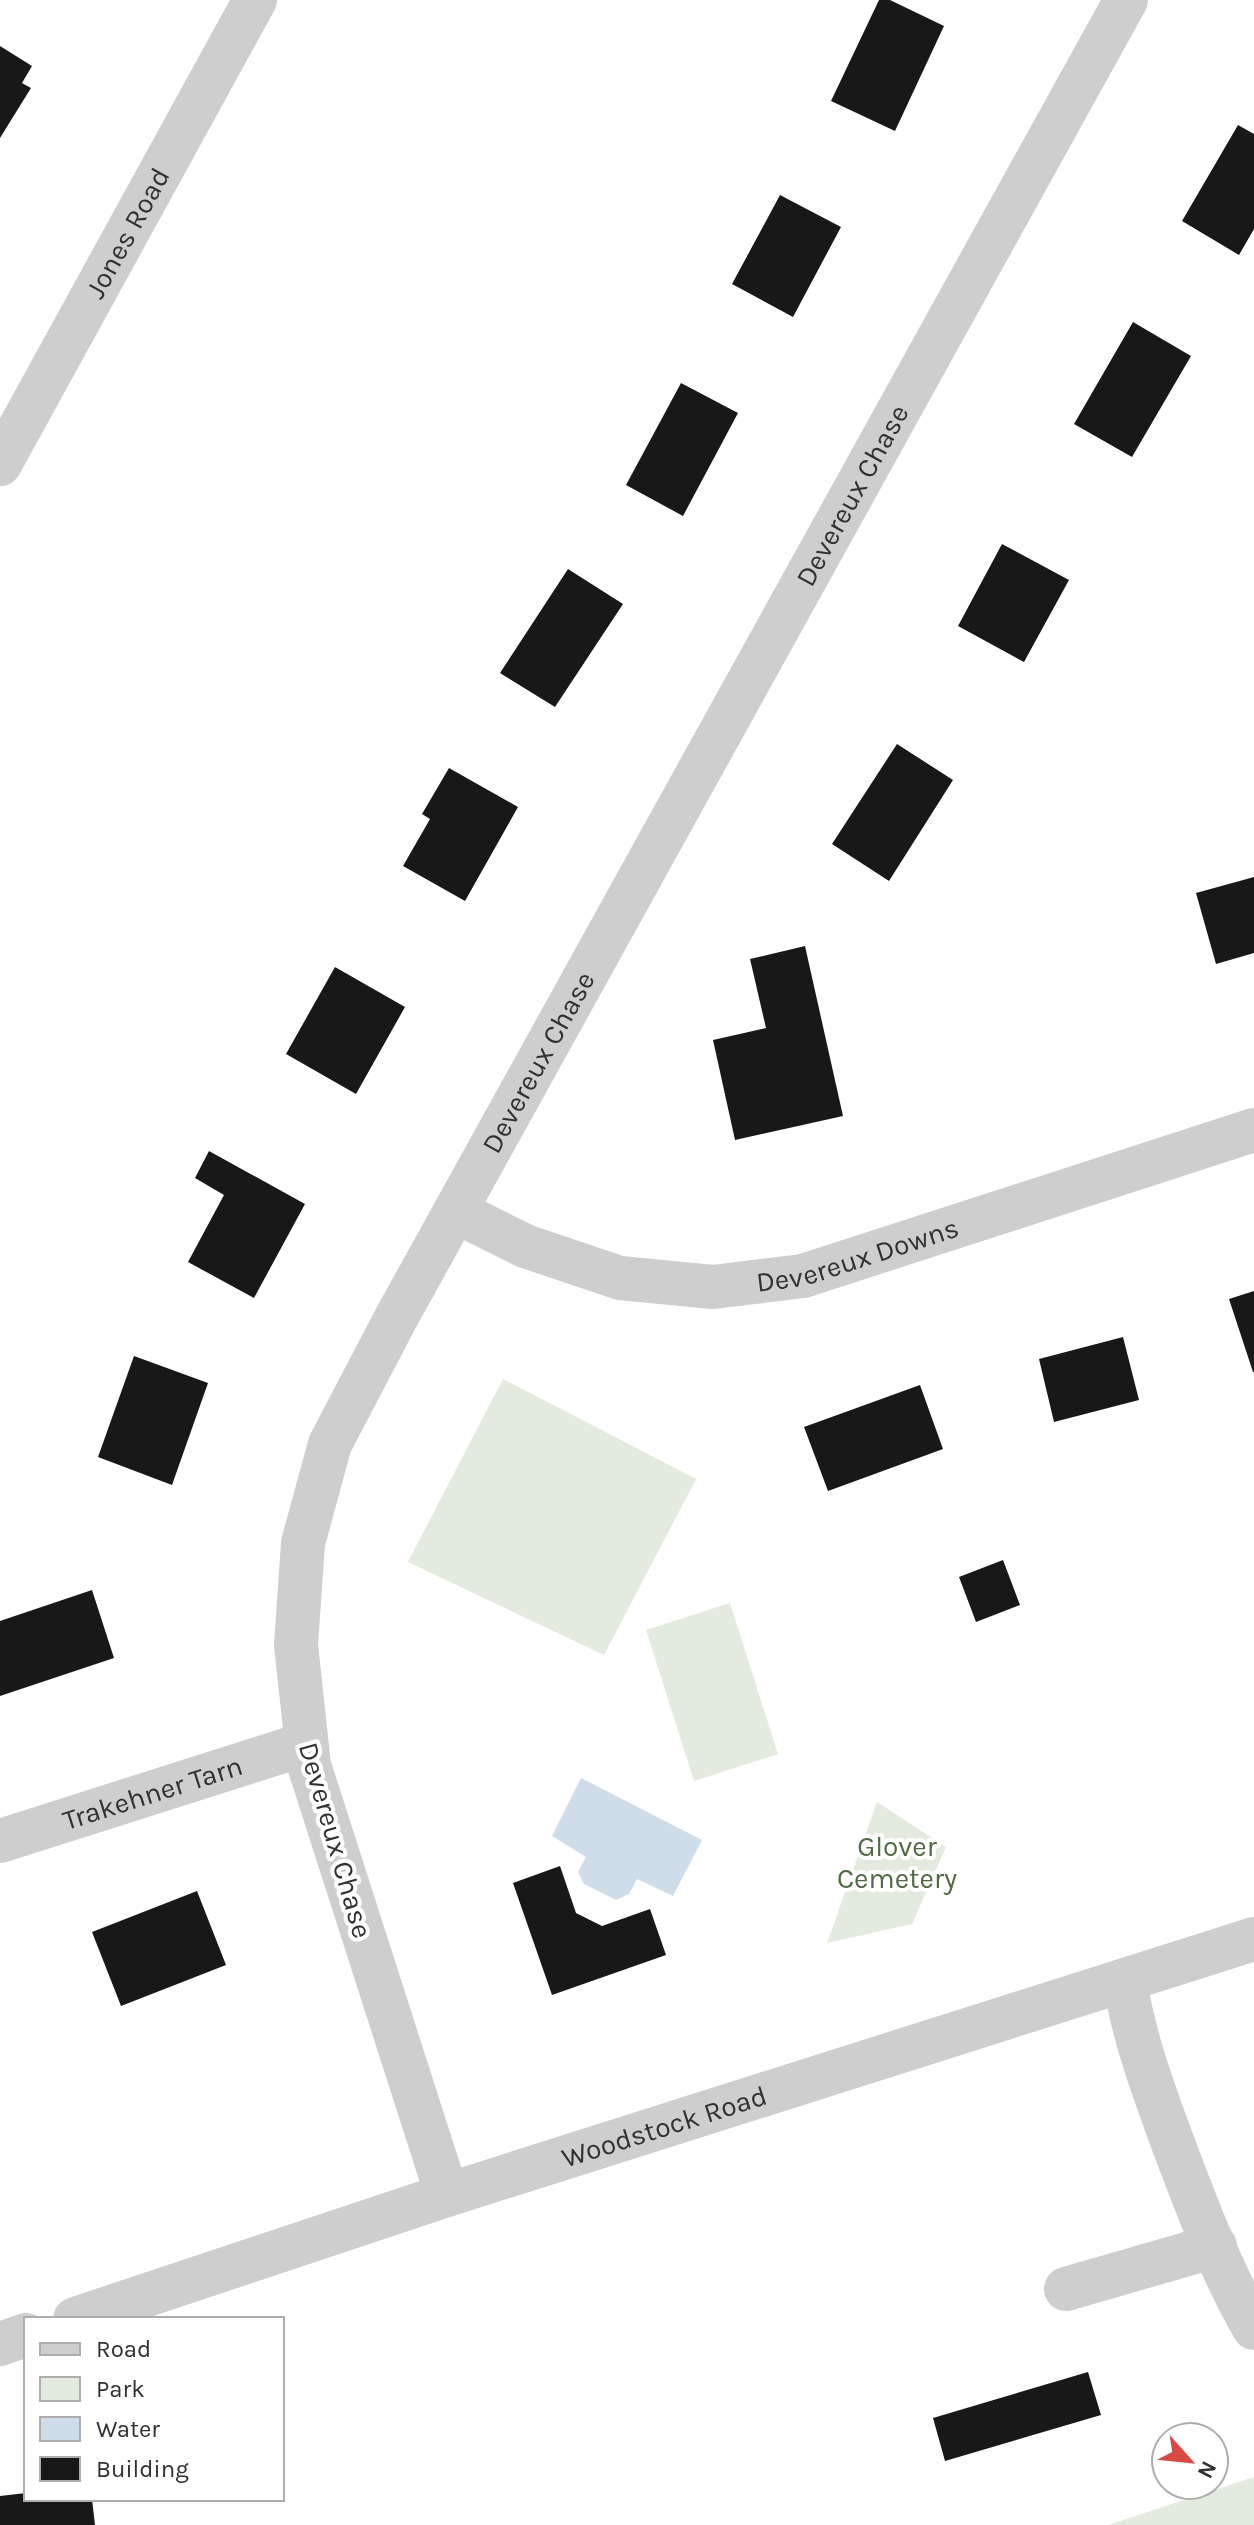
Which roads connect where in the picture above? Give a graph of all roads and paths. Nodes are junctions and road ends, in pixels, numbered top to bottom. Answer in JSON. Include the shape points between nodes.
{"nodes":[{"id":1,"x":255,"y":0,"type":"edge"},
{"id":2,"x":1126,"y":0,"type":"edge"},
{"id":3,"x":0,"y":464,"type":"edge"},
{"id":4,"x":1254,"y":1130,"type":"edge"},
{"id":5,"x":457,"y":1212,"type":"junction"},
{"id":6,"x":305,"y":1744,"type":"junction"},
{"id":7,"x":0,"y":1841,"type":"edge"},
{"id":8,"x":1254,"y":1939,"type":"edge"},
{"id":9,"x":1125,"y":1980,"type":"junction"},
{"id":10,"x":447,"y":2195,"type":"junction"},
{"id":11,"x":1215,"y":2246,"type":"junction"},
{"id":12,"x":1066,"y":2289,"type":"dead end"},
{"id":13,"x":81,"y":2317,"type":"edge"},
{"id":14,"x":1254,"y":2328,"type":"edge"},
{"id":15,"x":24,"y":2336,"type":"edge"},
{"id":16,"x":0,"y":2344,"type":"edge"}],
"edges":[{"from":1,"to":3,"type":"street","name":"Jones Road"},
{"from":2,"to":5,"type":"street","name":"Devereux Chase"},
{"from":4,"to":5,"type":"street","name":"Devereux Downs","via":[[803,1276],[713,1287],[620,1278],[525,1246]]},
{"from":5,"to":6,"type":"street","name":"Devereux Chase","via":[[330,1444],[303,1543],[296,1645]]},
{"from":6,"to":7,"type":"street","name":"Trakehner Tarn"},
{"from":6,"to":10,"type":"street","name":"Devereux Chase"},
{"from":8,"to":9,"type":"street","name":"Woodstock Road"},
{"from":9,"to":10,"type":"street","name":"Woodstock Road"},
{"from":9,"to":11,"type":"street","via":[[1145,2067]]},
{"from":10,"to":13,"type":"street","name":"Woodstock Road"},
{"from":11,"to":12,"type":"street"},
{"from":11,"to":14,"type":"street"},
{"from":15,"to":16,"type":"street"}]}
